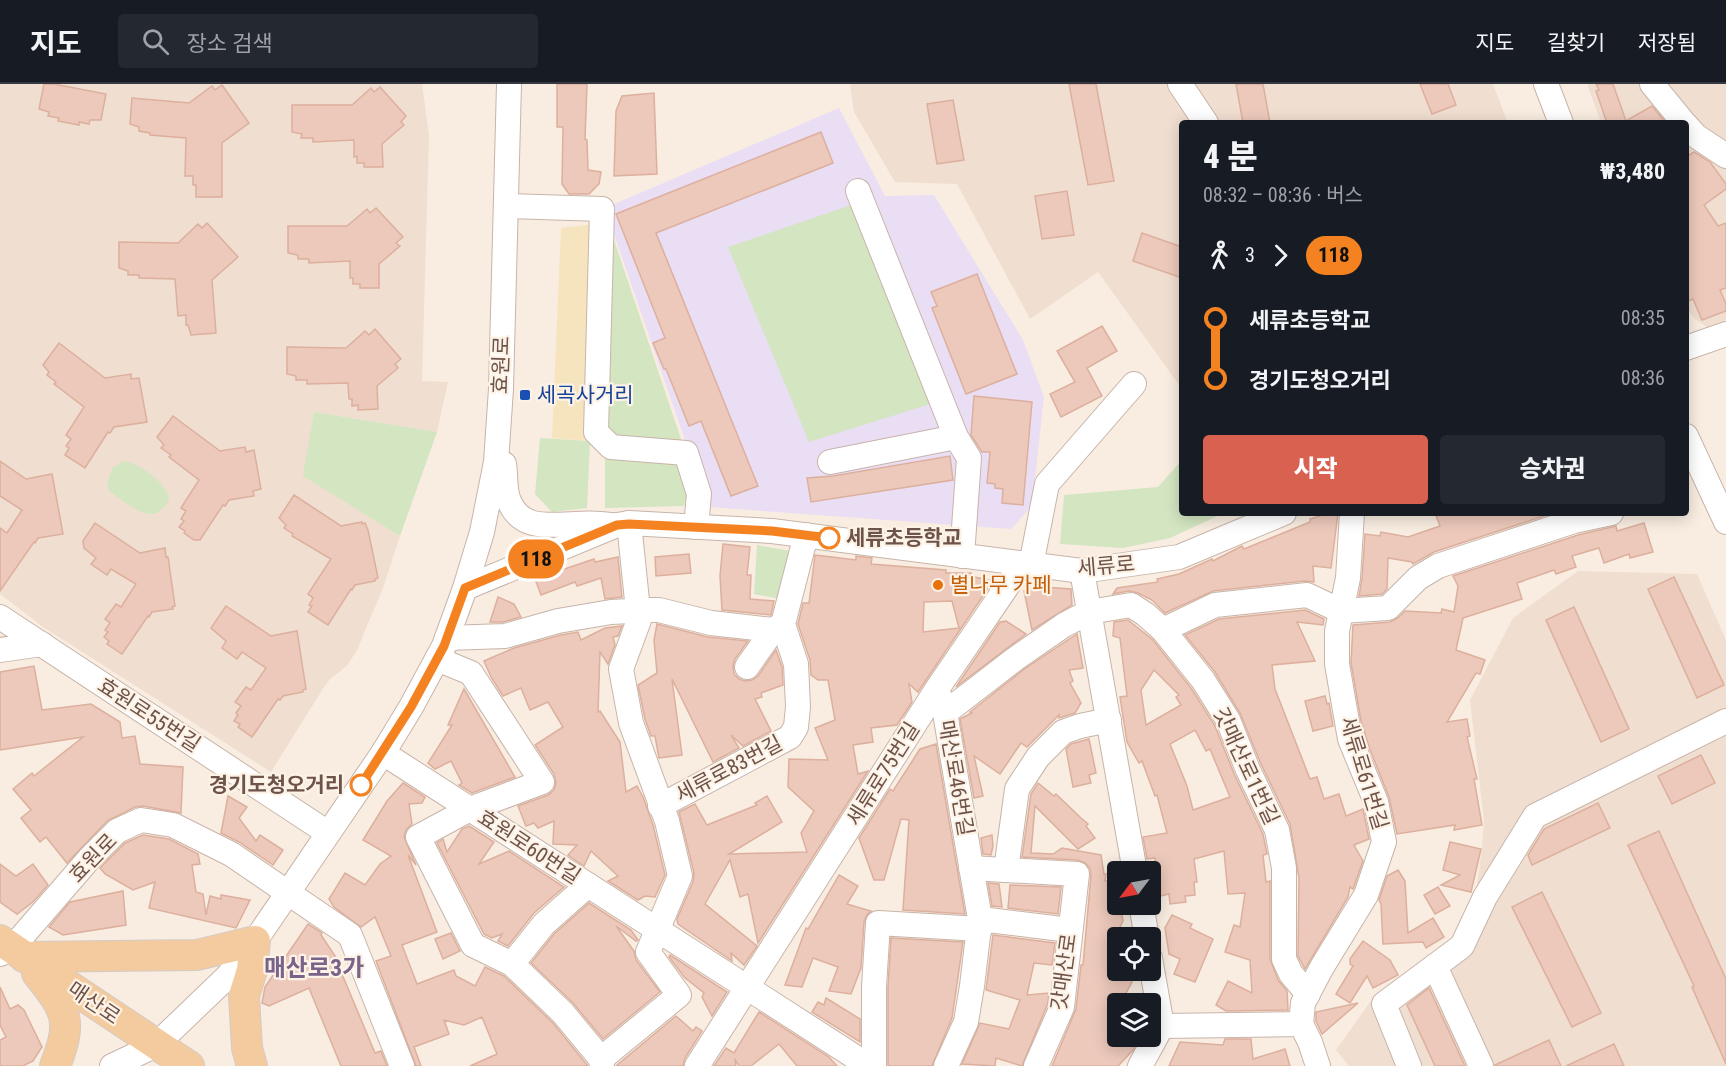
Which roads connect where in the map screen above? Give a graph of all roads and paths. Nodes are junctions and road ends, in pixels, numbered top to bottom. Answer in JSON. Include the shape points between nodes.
{"nodes":[{"id":1,"x":509,"y":84,"type":"edge"},
{"id":2,"x":1180,"y":84,"type":"edge"},
{"id":3,"x":1546,"y":84,"type":"edge"},
{"id":4,"x":1652,"y":84,"type":"edge"},
{"id":5,"x":1204,"y":120,"type":"edge"},
{"id":6,"x":1560,"y":120,"type":"edge"},
{"id":7,"x":1682,"y":120,"type":"edge"},
{"id":8,"x":1689,"y":128,"type":"edge"},
{"id":9,"x":1726,"y":156,"type":"edge"},
{"id":10,"x":858,"y":191,"type":"dead end"},
{"id":11,"x":506,"y":206,"type":"junction"},
{"id":12,"x":1726,"y":334,"type":"edge"},
{"id":13,"x":1689,"y":347,"type":"edge"},
{"id":14,"x":1134,"y":384,"type":"dead end"},
{"id":15,"x":499,"y":435,"type":"junction"},
{"id":16,"x":956,"y":437,"type":"junction"},
{"id":17,"x":1689,"y":442,"type":"edge"},
{"id":18,"x":830,"y":462,"type":"dead end"},
{"id":19,"x":1277,"y":516,"type":"edge"},
{"id":20,"x":1352,"y":516,"type":"edge"},
{"id":21,"x":1587,"y":516,"type":"edge"},
{"id":22,"x":1555,"y":520,"type":"edge"},
{"id":23,"x":1726,"y":522,"type":"edge"},
{"id":24,"x":623,"y":524,"type":"junction"},
{"id":25,"x":696,"y":527,"type":"junction"},
{"id":26,"x":806,"y":535,"type":"junction"},
{"id":27,"x":962,"y":556,"type":"junction"},
{"id":28,"x":1027,"y":564,"type":"junction"},
{"id":29,"x":1082,"y":572,"type":"junction"},
{"id":30,"x":465,"y":588,"type":"junction"},
{"id":31,"x":1341,"y":610,"type":"junction"},
{"id":32,"x":1089,"y":612,"type":"junction"},
{"id":33,"x":0,"y":617,"type":"edge"},
{"id":34,"x":778,"y":627,"type":"junction"},
{"id":35,"x":1163,"y":630,"type":"junction"},
{"id":36,"x":42,"y":644,"type":"junction"},
{"id":37,"x":442,"y":649,"type":"junction"},
{"id":38,"x":0,"y":650,"type":"edge"},
{"id":39,"x":747,"y":667,"type":"dead end"},
{"id":40,"x":937,"y":689,"type":"junction"},
{"id":41,"x":945,"y":713,"type":"junction"},
{"id":42,"x":1109,"y":720,"type":"junction"},
{"id":43,"x":1726,"y":720,"type":"edge"},
{"id":44,"x":383,"y":753,"type":"junction"},
{"id":45,"x":660,"y":806,"type":"junction"},
{"id":46,"x":470,"y":809,"type":"junction"},
{"id":47,"x":328,"y":833,"type":"junction"},
{"id":48,"x":1133,"y":861,"type":"edge"},
{"id":49,"x":971,"y":868,"type":"junction"},
{"id":50,"x":1005,"y":870,"type":"junction"},
{"id":51,"x":588,"y":885,"type":"junction"},
{"id":52,"x":288,"y":892,"type":"junction"},
{"id":53,"x":980,"y":924,"type":"junction"},
{"id":54,"x":657,"y":929,"type":"junction"},
{"id":55,"x":1070,"y":930,"type":"junction"},
{"id":56,"x":255,"y":941,"type":"junction"},
{"id":57,"x":9,"y":950,"type":"edge"},
{"id":58,"x":512,"y":964,"type":"junction"},
{"id":59,"x":1435,"y":966,"type":"junction"},
{"id":60,"x":1154,"y":981,"type":"edge"},
{"id":61,"x":747,"y":988,"type":"junction"},
{"id":62,"x":1308,"y":994,"type":"junction"},
{"id":63,"x":1300,"y":1024,"type":"junction"},
{"id":64,"x":1162,"y":1026,"type":"junction"},
{"id":65,"x":156,"y":1056,"type":"edge"},
{"id":66,"x":602,"y":1063,"type":"edge"},
{"id":67,"x":55,"y":1066,"type":"edge"},
{"id":68,"x":112,"y":1066,"type":"edge"},
{"id":69,"x":189,"y":1066,"type":"edge"},
{"id":70,"x":252,"y":1066,"type":"edge"},
{"id":71,"x":402,"y":1066,"type":"edge"},
{"id":72,"x":697,"y":1066,"type":"edge"},
{"id":73,"x":869,"y":1066,"type":"edge"},
{"id":74,"x":874,"y":1066,"type":"edge"},
{"id":75,"x":946,"y":1066,"type":"edge"},
{"id":76,"x":1036,"y":1066,"type":"edge"},
{"id":77,"x":1140,"y":1066,"type":"edge"},
{"id":78,"x":1318,"y":1066,"type":"edge"},
{"id":79,"x":1409,"y":1066,"type":"edge"},
{"id":80,"x":1481,"y":1066,"type":"edge"}],
"edges":[{"from":1,"to":11,"type":"street","name":"효원로"},
{"from":2,"to":5,"type":"street"},
{"from":3,"to":6,"type":"street"},
{"from":4,"to":7,"type":"street"},
{"from":8,"to":9,"type":"street"},
{"from":10,"to":16,"type":"street"},
{"from":11,"to":15,"type":"street","name":"효원로"},
{"from":11,"to":25,"type":"street","via":[[602,209],[596,432],[611,447],[686,453],[699,494]]},
{"from":12,"to":13,"type":"street"},
{"from":14,"to":28,"type":"street","via":[[1047,484]]},
{"from":15,"to":24,"type":"street","via":[[507,495],[522,518],[545,526]]},
{"from":15,"to":30,"type":"street","name":"효원로","via":[[483,530]]},
{"from":16,"to":18,"type":"street"},
{"from":16,"to":27,"type":"street","via":[[969,458]]},
{"from":17,"to":23,"type":"street"},
{"from":19,"to":29,"type":"street","name":"세류로","via":[[1179,557]]},
{"from":20,"to":31,"type":"street","name":"세류로61번길","via":[[1348,578]]},
{"from":21,"to":22,"type":"street"},
{"from":22,"to":31,"type":"street","via":[[1438,566],[1418,578],[1388,608]]},
{"from":24,"to":25,"type":"street","name":"세류로"},
{"from":24,"to":30,"type":"street","name":"세류로"},
{"from":24,"to":45,"type":"street","name":"세류로83번길","via":[[639,620],[621,669],[631,723]]},
{"from":25,"to":26,"type":"street","name":"세류로"},
{"from":26,"to":27,"type":"street","name":"세류로"},
{"from":26,"to":34,"type":"street"},
{"from":27,"to":28,"type":"street","name":"세류로"},
{"from":28,"to":29,"type":"street","name":"세류로"},
{"from":28,"to":40,"type":"street","name":"세류로75번길"},
{"from":29,"to":32,"type":"street"},
{"from":30,"to":37,"type":"street","name":"효원로"},
{"from":31,"to":35,"type":"street","via":[[1306,595],[1245,601],[1215,605]]},
{"from":31,"to":62,"type":"street","name":"세류로61번길","via":[[1337,631],[1340,688],[1350,739],[1376,802],[1384,842],[1366,895]]},
{"from":32,"to":35,"type":"street","name":"갓매산로1번길","via":[[1131,605]]},
{"from":32,"to":41,"type":"street","via":[[1015,658]]},
{"from":32,"to":42,"type":"street"},
{"from":33,"to":36,"type":"street","name":"효원로55번길"},
{"from":34,"to":37,"type":"street","via":[[711,623],[659,610],[639,610],[558,621]]},
{"from":34,"to":39,"type":"street"},
{"from":34,"to":45,"type":"street","name":"세류로83번길","via":[[796,664],[798,707],[796,727],[790,737]]},
{"from":35,"to":62,"type":"street","name":"갓매산로1번길","via":[[1203,680],[1228,720],[1277,830],[1284,868],[1284,959]]},
{"from":36,"to":38,"type":"street"},
{"from":36,"to":47,"type":"street","name":"효원로55번길"},
{"from":37,"to":44,"type":"street","name":"효원로"},
{"from":37,"to":46,"type":"street","via":[[471,673],[542,782]]},
{"from":40,"to":41,"type":"street","name":"매산로46번길"},
{"from":40,"to":61,"type":"street","name":"세류로75번길"},
{"from":41,"to":49,"type":"street","name":"매산로46번길"},
{"from":42,"to":48,"type":"street"},
{"from":42,"to":50,"type":"street","via":[[1064,732],[1038,757],[1017,789]]},
{"from":43,"to":59,"type":"street","via":[[1535,816],[1485,897],[1462,946]]},
{"from":44,"to":46,"type":"street","name":"효원로60번길"},
{"from":44,"to":47,"type":"street","name":"효원로"},
{"from":45,"to":54,"type":"street","name":"세류로83번길","via":[[680,876]]},
{"from":46,"to":51,"type":"street","name":"효원로60번길"},
{"from":46,"to":58,"type":"street","name":"효원로60번길","via":[[418,837],[473,945]]},
{"from":47,"to":52,"type":"street","name":"효원로"},
{"from":49,"to":50,"type":"street"},
{"from":49,"to":53,"type":"street","name":"매산로46번길"},
{"from":50,"to":55,"type":"street","name":"갓매산로","via":[[1077,874]]},
{"from":51,"to":54,"type":"street","name":"효원로60번길"},
{"from":51,"to":58,"type":"street","name":"효원로60번길","via":[[544,924]]},
{"from":52,"to":56,"type":"street","name":"효원로"},
{"from":52,"to":57,"type":"street","name":"효원로","via":[[231,854],[173,825],[141,820],[117,831]]},
{"from":52,"to":71,"type":"street","via":[[350,935]]},
{"from":53,"to":55,"type":"street"},
{"from":53,"to":74,"type":"street","via":[[878,923]]},
{"from":53,"to":75,"type":"street","name":"매산로46번길","via":[[966,1022]]},
{"from":54,"to":61,"type":"street","name":"효원로60번길"},
{"from":54,"to":66,"type":"street","name":"효원로60번길","via":[[648,952],[679,995]]},
{"from":55,"to":76,"type":"street","name":"갓매산로","via":[[1062,1007]]},
{"from":56,"to":57,"type":"main road","via":[[197,955]]},
{"from":56,"to":65,"type":"street","name":"효원로"},
{"from":56,"to":70,"type":"main road","via":[[244,996]]},
{"from":57,"to":65,"type":"main road","name":"매산로"},
{"from":57,"to":67,"type":"main road","via":[[59,1001],[66,1020]]},
{"from":58,"to":66,"type":"street","name":"효원로60번길","via":[[563,1014]]},
{"from":59,"to":79,"type":"street","via":[[1384,1004]]},
{"from":59,"to":80,"type":"street"},
{"from":60,"to":64,"type":"street"},
{"from":61,"to":72,"type":"street","name":"세류로75번길"},
{"from":61,"to":73,"type":"street","name":"효원로60번길"},
{"from":62,"to":63,"type":"street","name":"세류로61번길"},
{"from":63,"to":64,"type":"street"},
{"from":63,"to":78,"type":"street"},
{"from":64,"to":77,"type":"street"},
{"from":65,"to":68,"type":"street","name":"효원로"},
{"from":65,"to":69,"type":"main road","name":"매산로"}]}
